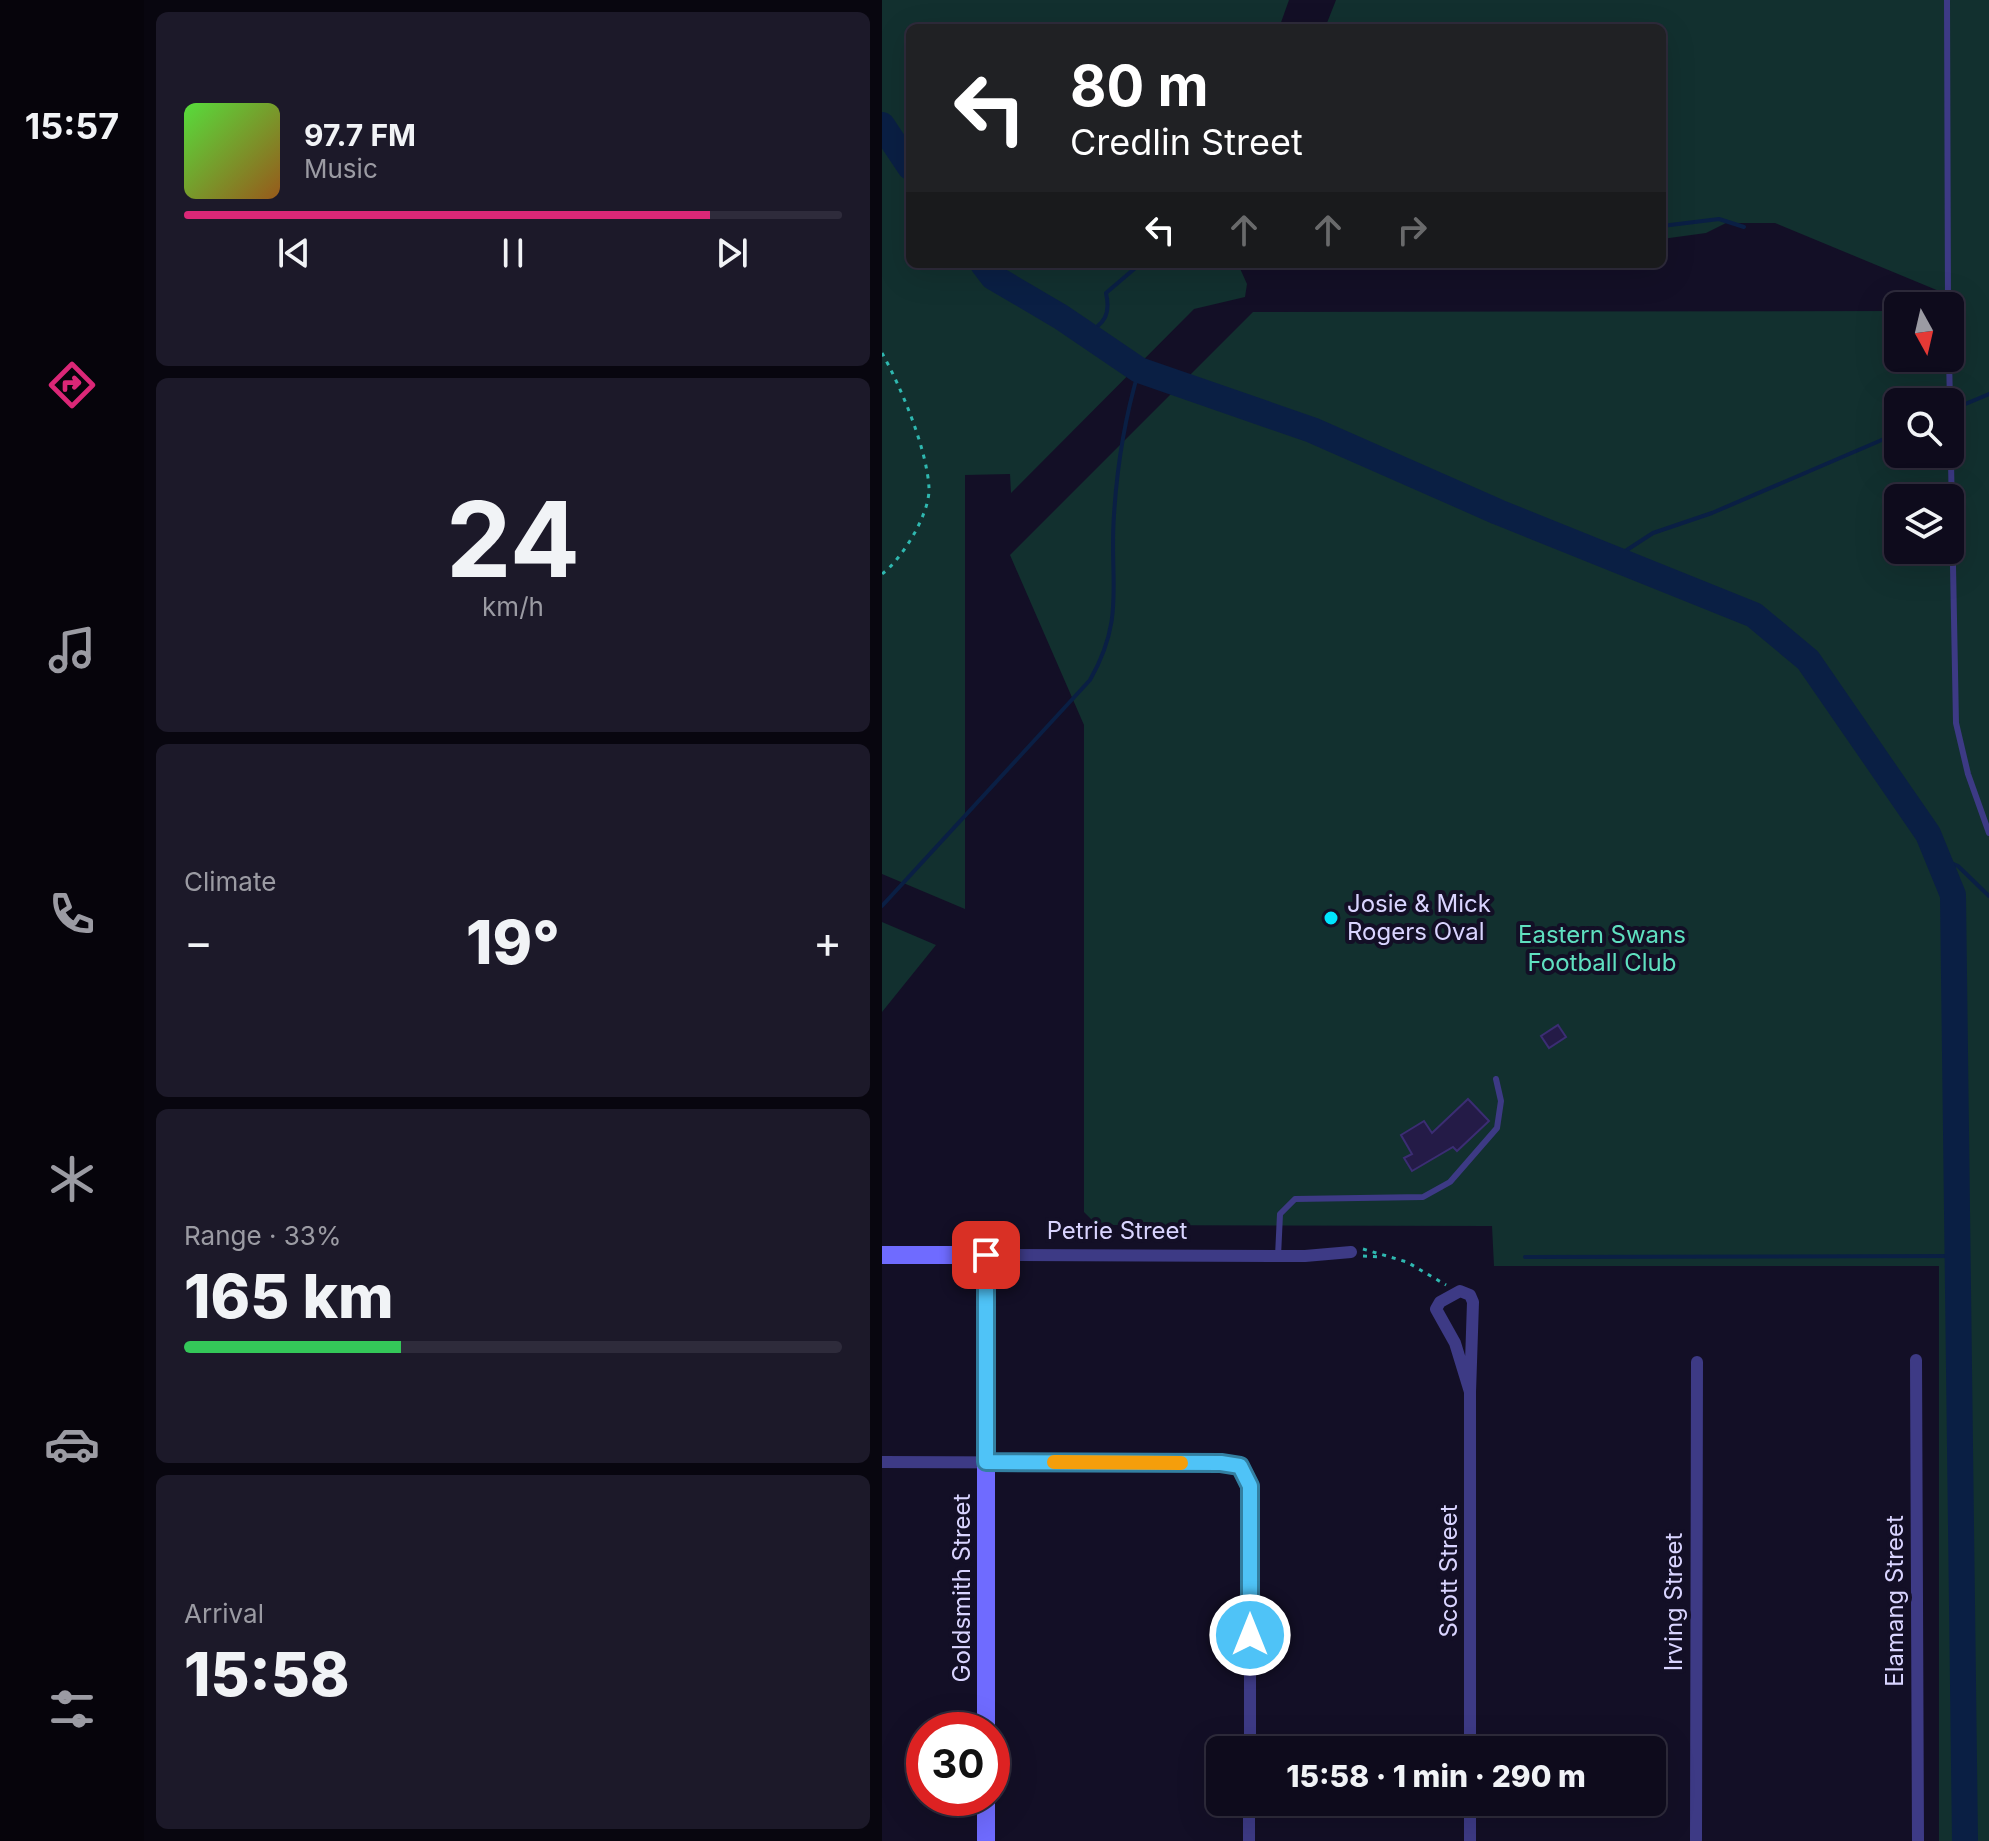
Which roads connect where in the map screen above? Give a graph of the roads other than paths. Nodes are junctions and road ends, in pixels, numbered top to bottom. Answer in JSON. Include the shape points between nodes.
{"nodes":[{"id":1,"x":1947,"y":0,"type":"edge"},
{"id":2,"x":1948,"y":292,"type":"edge"},
{"id":3,"x":1951,"y":468,"type":"edge"},
{"id":4,"x":1989,"y":833,"type":"edge"},
{"id":5,"x":1496,"y":1079,"type":"dead end"},
{"id":6,"x":1351,"y":1252,"type":"road end"},
{"id":7,"x":882,"y":1255,"type":"edge"},
{"id":8,"x":986,"y":1255,"type":"junction"},
{"id":9,"x":1278,"y":1256,"type":"junction"},
{"id":10,"x":1916,"y":1360,"type":"dead end"},
{"id":11,"x":1697,"y":1362,"type":"dead end"},
{"id":12,"x":1470,"y":1392,"type":"junction"},
{"id":13,"x":882,"y":1462,"type":"edge"},
{"id":14,"x":986,"y":1462,"type":"junction"},
{"id":15,"x":986,"y":1712,"type":"edge"},
{"id":16,"x":1250,"y":1736,"type":"edge"},
{"id":17,"x":1470,"y":1736,"type":"edge"},
{"id":18,"x":986,"y":1816,"type":"edge"},
{"id":19,"x":1249,"y":1816,"type":"edge"},
{"id":20,"x":1470,"y":1816,"type":"edge"},
{"id":21,"x":986,"y":1841,"type":"edge"},
{"id":22,"x":1249,"y":1841,"type":"edge"},
{"id":23,"x":1470,"y":1841,"type":"edge"},
{"id":24,"x":1696,"y":1841,"type":"edge"},
{"id":25,"x":1918,"y":1841,"type":"edge"}],
"edges":[{"from":1,"to":2,"type":"lane"},
{"from":3,"to":4,"type":"lane","via":[[1956,723]]},
{"from":5,"to":9,"type":"lane","via":[[1501,1101],[1495,1134],[1450,1182],[1423,1197],[1295,1199],[1280,1214]]},
{"from":6,"to":9,"type":"street","name":"Petrie Street"},
{"from":7,"to":8,"type":"street","name":"Petrie Street"},
{"from":8,"to":9,"type":"street","name":"Petrie Street"},
{"from":8,"to":14,"type":"street","name":"Goldsmith Street"},
{"from":10,"to":25,"type":"street","name":"Elamang Street"},
{"from":11,"to":24,"type":"street","name":"Irving Street"},
{"from":12,"to":12,"type":"street","name":"Scott Street","via":[[1455,1343],[1436,1310],[1459,1291],[1473,1302]]},
{"from":12,"to":17,"type":"street","name":"Scott Street"},
{"from":13,"to":14,"type":"street"},
{"from":14,"to":15,"type":"street","name":"Goldsmith Street"},
{"from":14,"to":16,"type":"street","via":[[1221,1463],[1244,1470],[1250,1490]]},
{"from":18,"to":21,"type":"street"},
{"from":19,"to":22,"type":"street"},
{"from":20,"to":23,"type":"street"}]}
